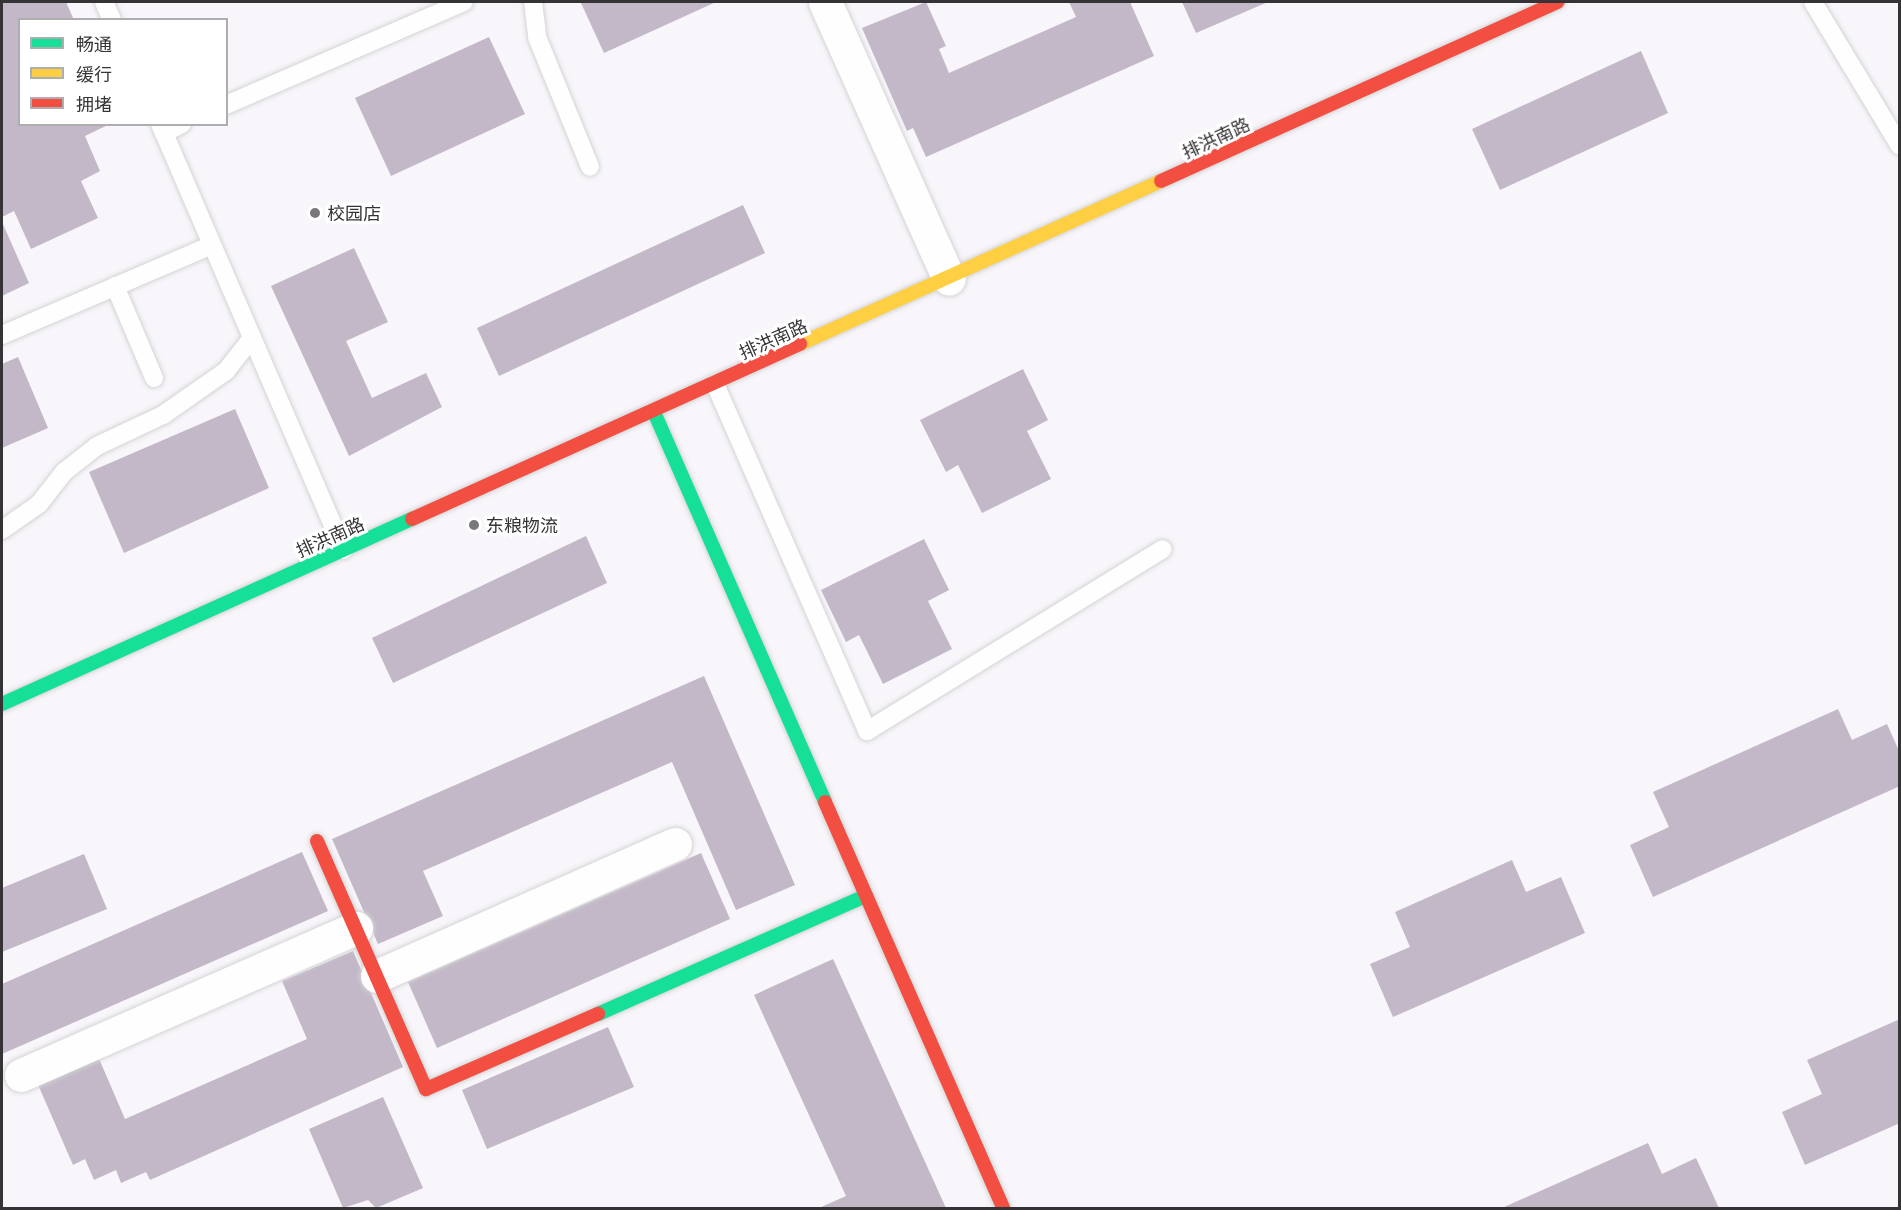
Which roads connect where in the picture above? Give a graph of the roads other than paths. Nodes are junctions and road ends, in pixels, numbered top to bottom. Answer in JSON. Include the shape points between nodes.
{"nodes":[{"id":1,"x":104,"y":2,"type":"edge"},
{"id":2,"x":464,"y":2,"type":"edge"},
{"id":3,"x":533,"y":2,"type":"edge"},
{"id":4,"x":825,"y":2,"type":"edge"},
{"id":5,"x":1558,"y":2,"type":"edge"},
{"id":6,"x":1814,"y":2,"type":"edge"},
{"id":7,"x":111,"y":18,"type":"edge"},
{"id":8,"x":228,"y":104,"type":"edge"},
{"id":9,"x":162,"y":129,"type":"edge"},
{"id":10,"x":1899,"y":147,"type":"edge"},
{"id":11,"x":590,"y":167,"type":"dead end"},
{"id":12,"x":212,"y":245,"type":"junction"},
{"id":13,"x":949,"y":279,"type":"junction"},
{"id":14,"x":115,"y":286,"type":"junction"},
{"id":15,"x":2,"y":334,"type":"edge"},
{"id":16,"x":252,"y":338,"type":"junction"},
{"id":17,"x":154,"y":378,"type":"dead end"},
{"id":18,"x":715,"y":384,"type":"junction"},
{"id":19,"x":654,"y":412,"type":"junction"},
{"id":20,"x":2,"y":530,"type":"edge"},
{"id":21,"x":1163,"y":549,"type":"dead end"},
{"id":22,"x":344,"y":550,"type":"junction"},
{"id":23,"x":2,"y":704,"type":"edge"},
{"id":24,"x":318,"y":841,"type":"dead end"},
{"id":25,"x":675,"y":844,"type":"dead end"},
{"id":26,"x":866,"y":896,"type":"junction"},
{"id":27,"x":356,"y":928,"type":"junction"},
{"id":28,"x":377,"y":976,"type":"junction"},
{"id":29,"x":21,"y":1075,"type":"dead end"},
{"id":30,"x":1003,"y":1209,"type":"edge"}],
"edges":[{"from":1,"to":7,"type":"lane"},
{"from":2,"to":8,"type":"lane"},
{"from":3,"to":11,"type":"lane","via":[[537,37]]},
{"from":4,"to":13,"type":"street"},
{"from":5,"to":13,"type":"street","name":"排洪南路"},
{"from":6,"to":10,"type":"lane"},
{"from":9,"to":12,"type":"lane"},
{"from":12,"to":14,"type":"lane"},
{"from":12,"to":16,"type":"lane"},
{"from":13,"to":18,"type":"street","name":"排洪南路"},
{"from":14,"to":15,"type":"lane"},
{"from":14,"to":17,"type":"lane"},
{"from":16,"to":20,"type":"lane","via":[[226,371],[163,415],[97,446],[64,472],[39,504]]},
{"from":16,"to":22,"type":"lane"},
{"from":18,"to":19,"type":"street","name":"排洪南路"},
{"from":18,"to":21,"type":"lane","via":[[867,731]]},
{"from":19,"to":22,"type":"street","name":"排洪南路"},
{"from":19,"to":26,"type":"street"},
{"from":22,"to":23,"type":"street","name":"排洪南路"},
{"from":24,"to":27,"type":"street"},
{"from":25,"to":28,"type":"street"},
{"from":26,"to":28,"type":"street","via":[[426,1089]]},
{"from":26,"to":30,"type":"street"},
{"from":27,"to":28,"type":"street"},
{"from":27,"to":29,"type":"street"}]}
